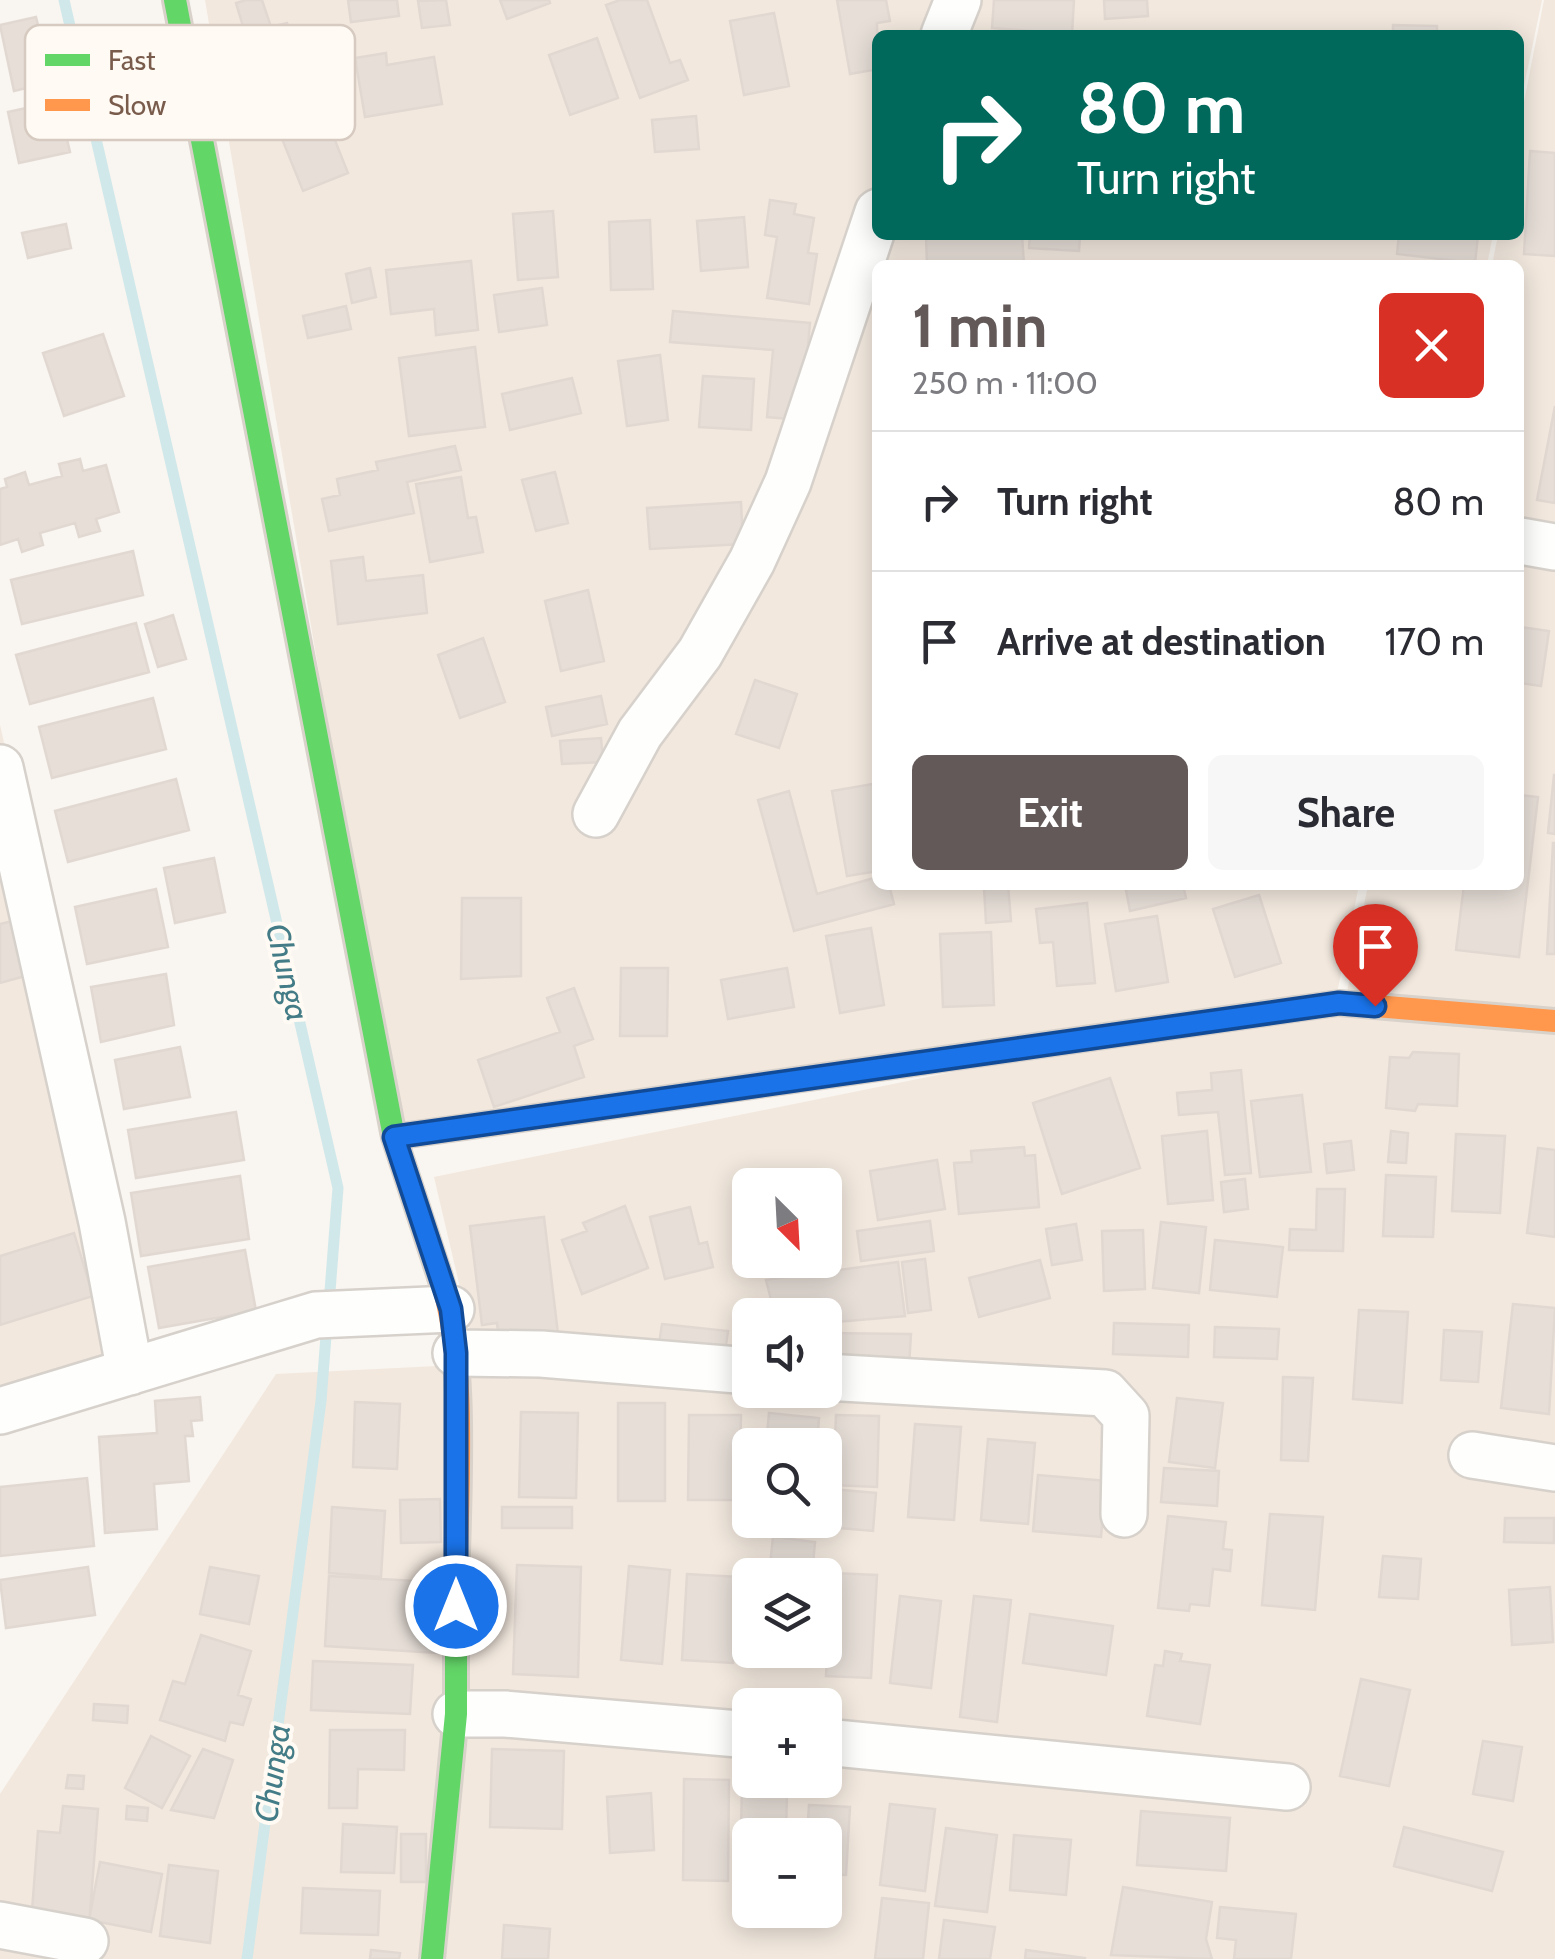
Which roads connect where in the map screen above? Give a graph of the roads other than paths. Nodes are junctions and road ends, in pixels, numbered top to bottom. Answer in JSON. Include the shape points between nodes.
{"nodes":[{"id":1,"x":175,"y":0,"type":"edge"},
{"id":2,"x":958,"y":0,"type":"edge"},
{"id":3,"x":180,"y":25,"type":"edge"},
{"id":4,"x":946,"y":30,"type":"edge"},
{"id":5,"x":202,"y":140,"type":"edge"},
{"id":6,"x":872,"y":230,"type":"edge"},
{"id":7,"x":1524,"y":542,"type":"edge"},
{"id":8,"x":1555,"y":548,"type":"edge"},
{"id":9,"x":0,"y":768,"type":"edge"},
{"id":10,"x":596,"y":814,"type":"dead end"},
{"id":11,"x":1555,"y":1021,"type":"edge"},
{"id":12,"x":394,"y":1137,"type":"junction"},
{"id":13,"x":451,"y":1309,"type":"junction"},
{"id":14,"x":456,"y":1353,"type":"junction"},
{"id":15,"x":732,"y":1370,"type":"edge"},
{"id":16,"x":130,"y":1372,"type":"junction"},
{"id":17,"x":842,"y":1377,"type":"edge"},
{"id":18,"x":0,"y":1411,"type":"edge"},
{"id":19,"x":1472,"y":1456,"type":"dead end"},
{"id":20,"x":1555,"y":1468,"type":"edge"},
{"id":21,"x":1124,"y":1514,"type":"dead end"},
{"id":22,"x":456,"y":1714,"type":"junction"},
{"id":23,"x":732,"y":1733,"type":"edge"},
{"id":24,"x":842,"y":1744,"type":"edge"},
{"id":25,"x":1287,"y":1788,"type":"dead end"},
{"id":26,"x":0,"y":1926,"type":"edge"},
{"id":27,"x":85,"y":1941,"type":"dead end"},
{"id":28,"x":432,"y":1959,"type":"edge"}],
"edges":[{"from":1,"to":3,"type":"street"},
{"from":2,"to":4,"type":"street"},
{"from":5,"to":12,"type":"street"},
{"from":6,"to":10,"type":"street","via":[[788,482],[752,561],[700,653],[640,733]]},
{"from":7,"to":8,"type":"street"},
{"from":9,"to":16,"type":"street"},
{"from":11,"to":12,"type":"street","via":[[1339,1003]]},
{"from":12,"to":13,"type":"street"},
{"from":13,"to":14,"type":"street"},
{"from":13,"to":16,"type":"street","via":[[334,1314]]},
{"from":14,"to":15,"type":"street"},
{"from":14,"to":22,"type":"street"},
{"from":16,"to":18,"type":"street"},
{"from":17,"to":21,"type":"street","via":[[1106,1392],[1126,1416]]},
{"from":19,"to":20,"type":"street"},
{"from":22,"to":23,"type":"street"},
{"from":22,"to":28,"type":"street"},
{"from":24,"to":25,"type":"street"},
{"from":26,"to":27,"type":"street"}]}
